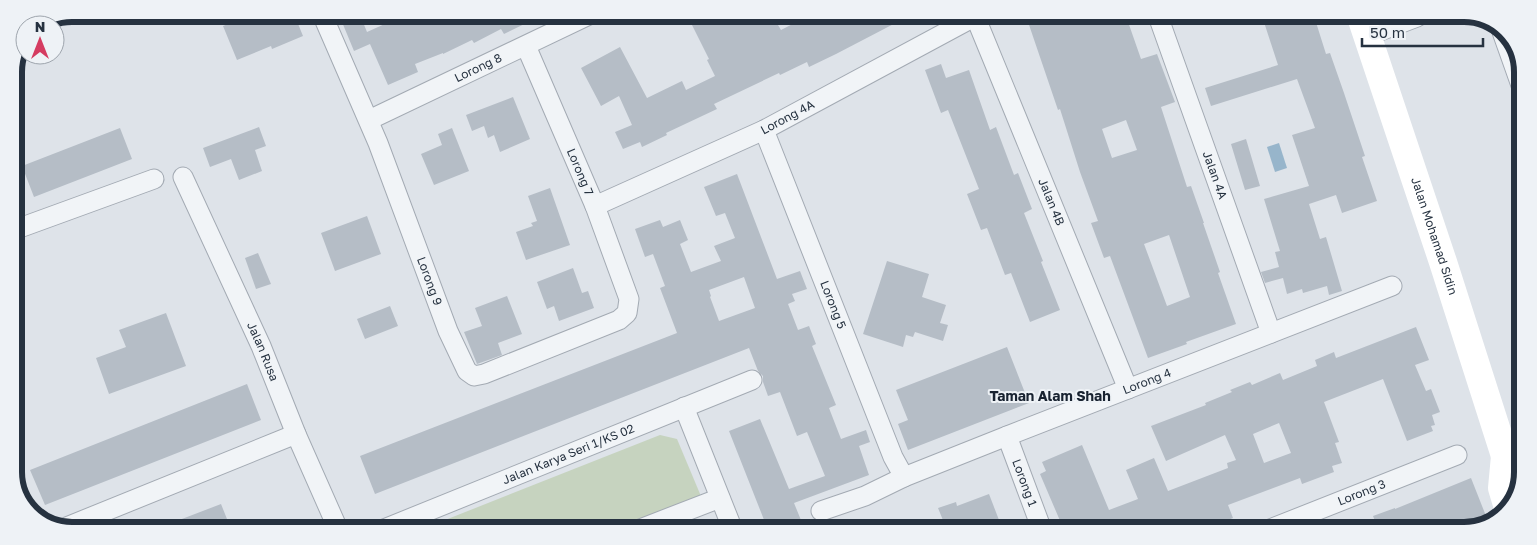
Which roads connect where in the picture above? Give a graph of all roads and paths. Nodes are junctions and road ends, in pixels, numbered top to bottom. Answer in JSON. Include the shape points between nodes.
{"nodes":[{"id":1,"x":326,"y":22,"type":"edge"},
{"id":2,"x":575,"y":22,"type":"edge"},
{"id":3,"x":964,"y":22,"type":"edge"},
{"id":4,"x":977,"y":22,"type":"edge"},
{"id":5,"x":1160,"y":22,"type":"edge"},
{"id":6,"x":1388,"y":22,"type":"edge"},
{"id":7,"x":1364,"y":26,"type":"edge"},
{"id":8,"x":526,"y":46,"type":"junction"},
{"id":9,"x":1508,"y":48,"type":"edge"},
{"id":10,"x":1514,"y":66,"type":"edge"},
{"id":11,"x":369,"y":120,"type":"junction"},
{"id":12,"x":764,"y":130,"type":"junction"},
{"id":13,"x":183,"y":177,"type":"dead end"},
{"id":14,"x":154,"y":178,"type":"dead end"},
{"id":15,"x":595,"y":206,"type":"junction"},
{"id":16,"x":22,"y":227,"type":"edge"},
{"id":17,"x":1392,"y":286,"type":"dead end"},
{"id":18,"x":629,"y":299,"type":"joint"},
{"id":19,"x":1270,"y":333,"type":"junction"},
{"id":20,"x":752,"y":380,"type":"dead end"},
{"id":21,"x":1128,"y":388,"type":"junction"},
{"id":22,"x":684,"y":407,"type":"junction"},
{"id":23,"x":296,"y":434,"type":"junction"},
{"id":24,"x":1007,"y":436,"type":"junction"},
{"id":25,"x":1457,"y":455,"type":"dead end"},
{"id":26,"x":1513,"y":466,"type":"edge"},
{"id":27,"x":904,"y":477,"type":"junction"},
{"id":28,"x":720,"y":498,"type":"junction"},
{"id":29,"x":1506,"y":500,"type":"edge"},
{"id":30,"x":821,"y":511,"type":"dead end"},
{"id":31,"x":79,"y":522,"type":"edge"},
{"id":32,"x":335,"y":522,"type":"edge"},
{"id":33,"x":418,"y":522,"type":"edge"},
{"id":34,"x":660,"y":522,"type":"edge"},
{"id":35,"x":730,"y":522,"type":"edge"},
{"id":36,"x":1039,"y":522,"type":"edge"},
{"id":37,"x":1288,"y":522,"type":"edge"}],
"edges":[{"from":1,"to":11,"type":"street","name":"Lorong 9"},
{"from":2,"to":8,"type":"street","name":"Lorong 8"},
{"from":3,"to":12,"type":"street","name":"Lorong 4A"},
{"from":4,"to":21,"type":"street","name":"Jalan 4B"},
{"from":5,"to":19,"type":"street","name":"Jalan 4A"},
{"from":6,"to":7,"type":"street"},
{"from":7,"to":26,"type":"main road","name":"Jalan Mohamad Sidin"},
{"from":8,"to":11,"type":"street","name":"Lorong 8"},
{"from":8,"to":15,"type":"street","name":"Lorong 7"},
{"from":9,"to":10,"type":"street"},
{"from":11,"to":18,"type":"street","name":"Lorong 9","via":[[466,371],[474,376],[484,374],[619,320],[627,313]]},
{"from":12,"to":15,"type":"street","name":"Lorong 4A"},
{"from":12,"to":27,"type":"street","name":"Lorong 5","via":[[893,457]]},
{"from":13,"to":23,"type":"street","name":"Jalan Rusa"},
{"from":14,"to":16,"type":"street"},
{"from":15,"to":18,"type":"street","name":"Lorong 7"},
{"from":17,"to":19,"type":"street","name":"Lorong 4"},
{"from":19,"to":21,"type":"street","name":"Lorong 4"},
{"from":20,"to":22,"type":"street","name":"Jalan Karya Seri 1/KS 02"},
{"from":21,"to":24,"type":"street","name":"Lorong 4"},
{"from":22,"to":28,"type":"street"},
{"from":22,"to":33,"type":"street","name":"Jalan Karya Seri 1/KS 02"},
{"from":23,"to":31,"type":"street"},
{"from":23,"to":32,"type":"street","name":"Jalan Rusa"},
{"from":24,"to":27,"type":"street","name":"Lorong 4"},
{"from":24,"to":36,"type":"street","name":"Lorong 1"},
{"from":25,"to":37,"type":"street","name":"Lorong 3"},
{"from":26,"to":29,"type":"main road","name":"Jalan Mohamad Sidin","via":[[1502,488]]},
{"from":27,"to":30,"type":"street","name":"Lorong 4","via":[[865,496]]},
{"from":28,"to":34,"type":"street"},
{"from":28,"to":35,"type":"street"}]}
